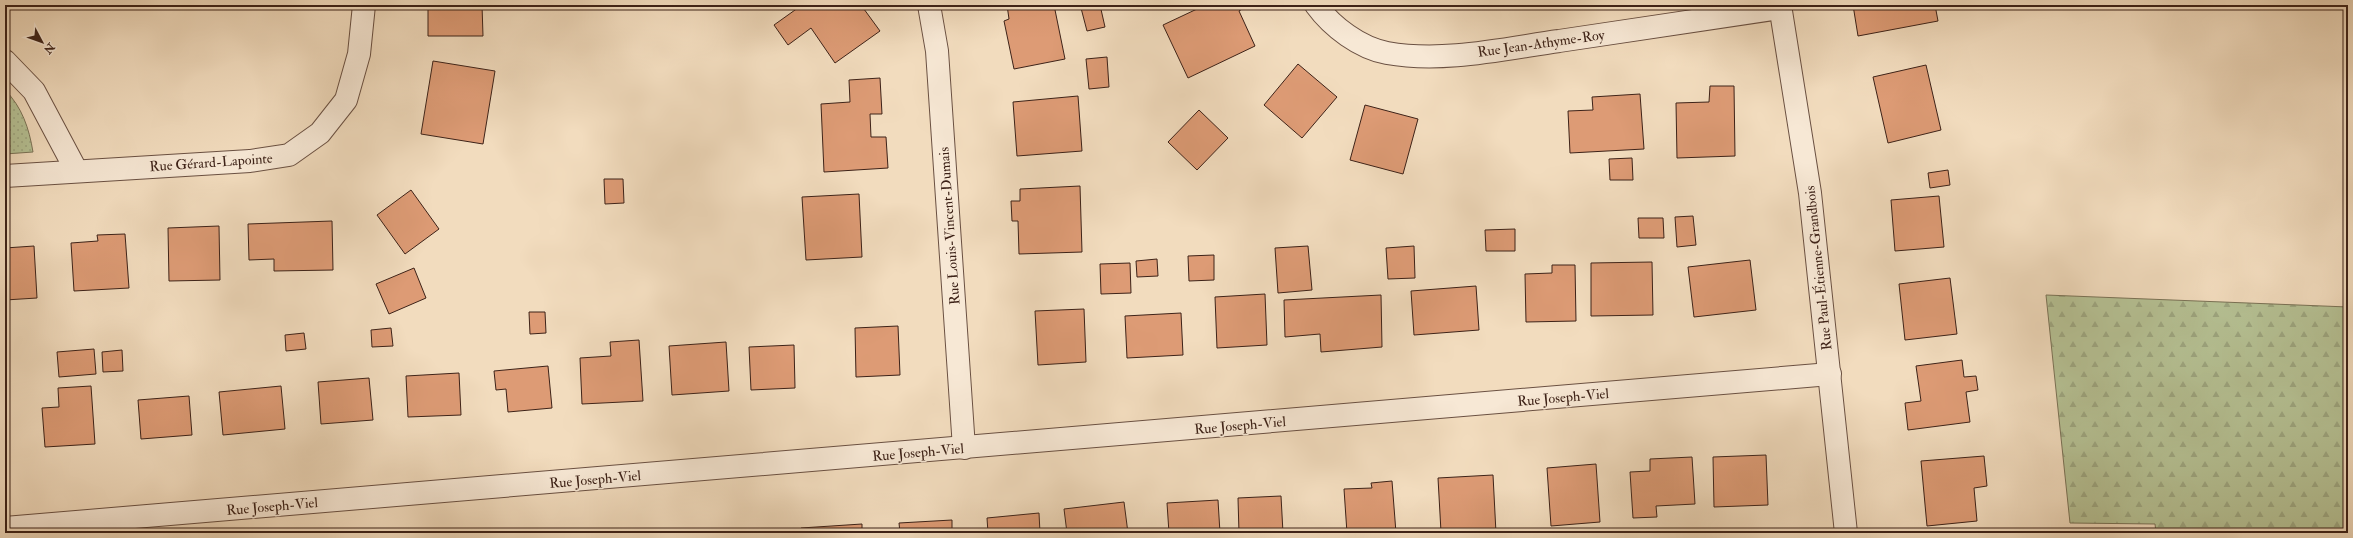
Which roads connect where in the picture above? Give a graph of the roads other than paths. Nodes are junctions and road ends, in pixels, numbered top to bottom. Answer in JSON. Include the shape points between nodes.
{"nodes":[{"id":1,"x":364,"y":5,"type":"edge"},
{"id":2,"x":928,"y":5,"type":"edge"},
{"id":3,"x":1316,"y":5,"type":"edge"},
{"id":4,"x":1780,"y":7,"type":"edge"},
{"id":5,"x":5,"y":61,"type":"edge"},
{"id":6,"x":76,"y":170,"type":"junction"},
{"id":7,"x":5,"y":176,"type":"edge"},
{"id":8,"x":1830,"y":374,"type":"junction"},
{"id":9,"x":964,"y":448,"type":"junction"},
{"id":10,"x":5,"y":528,"type":"edge"},
{"id":11,"x":1846,"y":533,"type":"edge"}],
"edges":[{"from":1,"to":6,"type":"street","name":"Rue Gérard-Lapointe","via":[[359,54],[346,100],[320,133],[289,155],[250,161]]},
{"from":2,"to":9,"type":"street","name":"Rue Louis-Vincent-Dumais","via":[[937,51]]},
{"from":3,"to":4,"type":"street","name":"Rue Jean-Athyme-Roy","via":[[1324,15],[1356,41],[1386,53],[1425,57],[1490,52]]},
{"from":4,"to":8,"type":"street","name":"Rue Paul-Étienne-Grandbois","via":[[1810,194]]},
{"from":5,"to":6,"type":"street","via":[[34,91]]},
{"from":6,"to":7,"type":"street","name":"Rue Gérard-Lapointe"},
{"from":8,"to":9,"type":"street","name":"Rue Joseph-Viel"},
{"from":8,"to":11,"type":"street","name":"Rue Paul-Étienne-Grandbois"},
{"from":9,"to":10,"type":"street","name":"Rue Joseph-Viel"}]}
